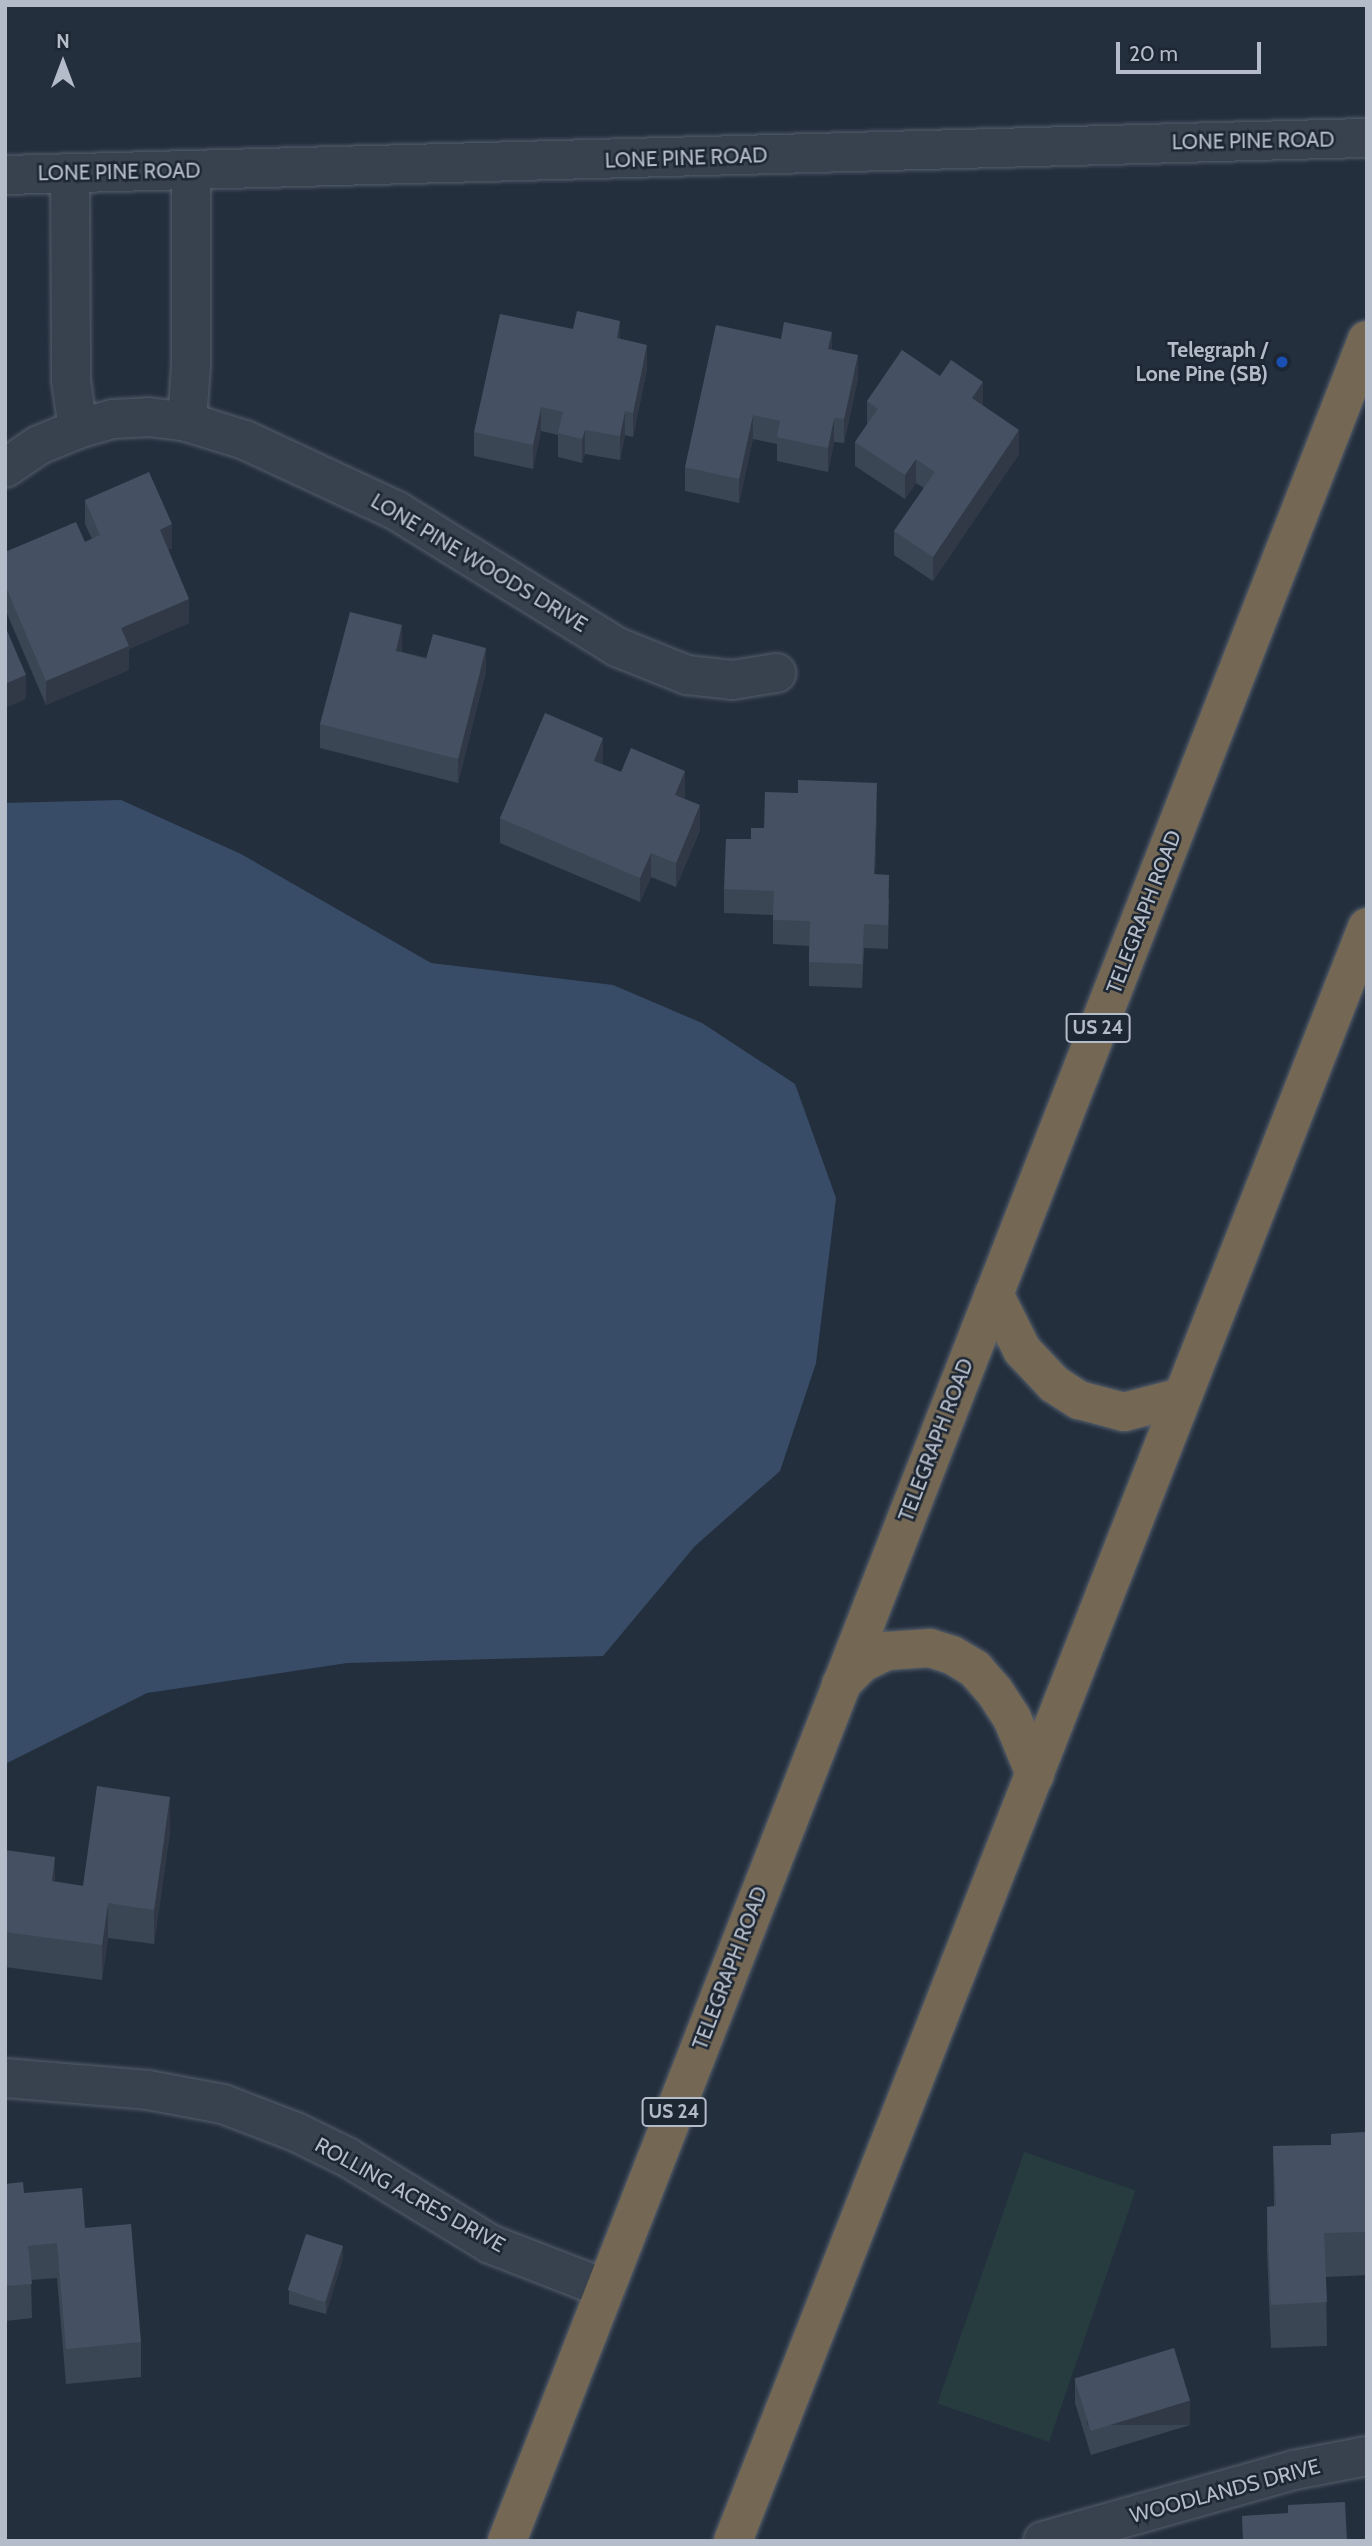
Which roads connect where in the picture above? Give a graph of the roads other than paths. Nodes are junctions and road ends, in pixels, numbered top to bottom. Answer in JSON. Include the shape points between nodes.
{"nodes":[{"id":1,"x":1367,"y":138,"type":"edge"},
{"id":2,"x":191,"y":171,"type":"junction"},
{"id":3,"x":70,"y":173,"type":"junction"},
{"id":4,"x":5,"y":175,"type":"edge"},
{"id":5,"x":1367,"y":340,"type":"edge"},
{"id":6,"x":187,"y":422,"type":"junction"},
{"id":7,"x":78,"y":429,"type":"junction"},
{"id":8,"x":5,"y":468,"type":"edge"},
{"id":9,"x":776,"y":673,"type":"dead end"},
{"id":10,"x":1367,"y":926,"type":"edge"},
{"id":11,"x":994,"y":1294,"type":"junction"},
{"id":12,"x":1182,"y":1398,"type":"junction"},
{"id":13,"x":841,"y":1684,"type":"junction"},
{"id":14,"x":1035,"y":1774,"type":"junction"},
{"id":15,"x":5,"y":2078,"type":"edge"},
{"id":16,"x":606,"y":2289,"type":"junction"},
{"id":17,"x":1367,"y":2456,"type":"edge"},
{"id":18,"x":507,"y":2541,"type":"edge"},
{"id":19,"x":733,"y":2541,"type":"edge"},
{"id":20,"x":1043,"y":2541,"type":"edge"}],
"edges":[{"from":1,"to":2,"type":"street","name":"LONE PINE ROAD"},
{"from":2,"to":3,"type":"street","name":"LONE PINE ROAD"},
{"from":2,"to":6,"type":"street"},
{"from":3,"to":4,"type":"street","name":"LONE PINE ROAD"},
{"from":3,"to":7,"type":"street","via":[[71,380]]},
{"from":5,"to":11,"type":"highway","name":"TELEGRAPH ROAD","number":"US 24"},
{"from":6,"to":7,"type":"street","name":"LONE PINE WOODS DRIVE","via":[[113,419]]},
{"from":6,"to":9,"type":"street","name":"LONE PINE WOODS DRIVE","via":[[245,440],[397,511],[617,647],[687,675],[732,680]]},
{"from":7,"to":8,"type":"street","name":"LONE PINE WOODS DRIVE","via":[[39,445]]},
{"from":10,"to":12,"type":"highway"},
{"from":11,"to":12,"type":"highway","via":[[1023,1350],[1054,1384],[1079,1400],[1124,1412]]},
{"from":11,"to":13,"type":"highway","name":"TELEGRAPH ROAD","number":"US 24"},
{"from":12,"to":14,"type":"highway"},
{"from":13,"to":14,"type":"highway","via":[[862,1663],[887,1651],[930,1648],[952,1655],[975,1669],[995,1692],[1012,1718]]},
{"from":13,"to":16,"type":"highway","name":"TELEGRAPH ROAD","number":"US 24"},
{"from":14,"to":19,"type":"highway"},
{"from":15,"to":16,"type":"street","name":"ROLLING ACRES DRIVE","via":[[148,2090],[223,2104],[347,2157],[490,2244]]},
{"from":16,"to":18,"type":"highway","name":"TELEGRAPH ROAD","number":"US 24"},
{"from":17,"to":20,"type":"street","name":"WOODLANDS DRIVE","via":[[1294,2470]]}]}
